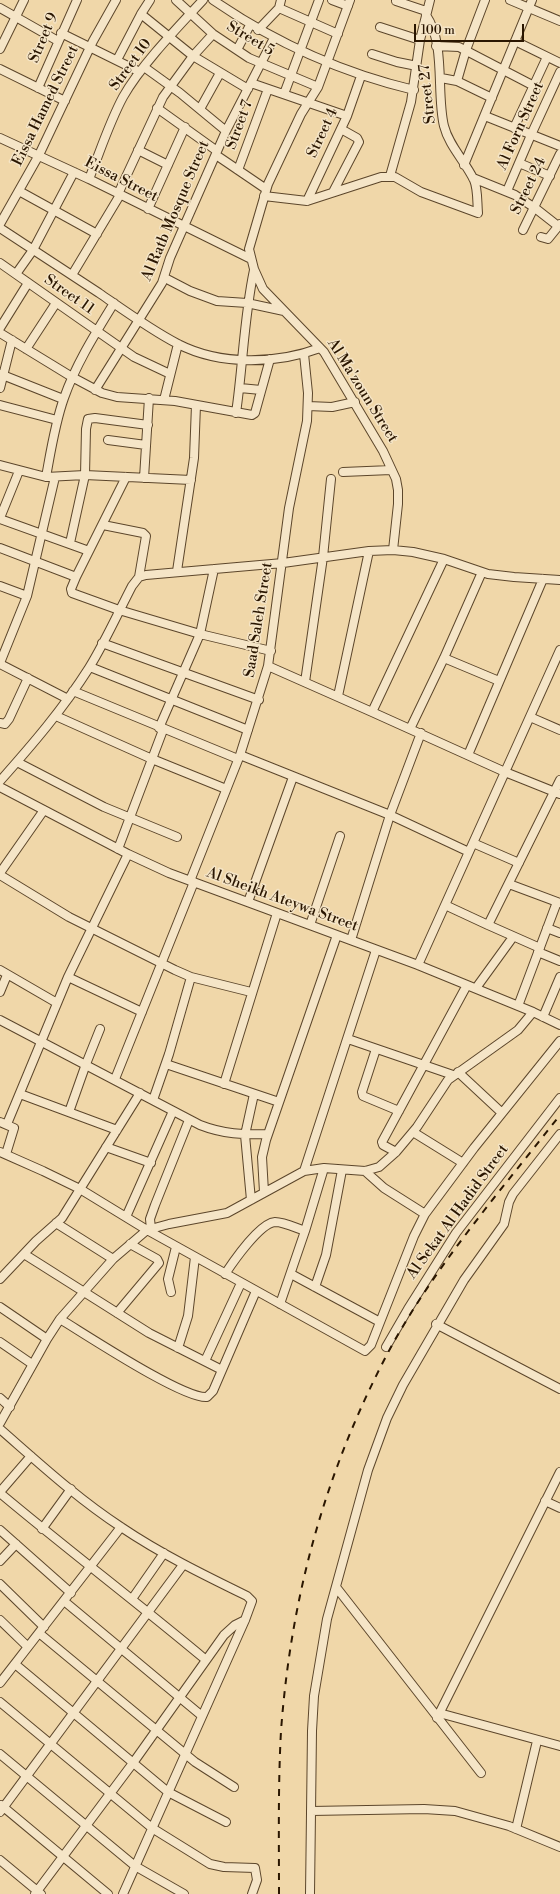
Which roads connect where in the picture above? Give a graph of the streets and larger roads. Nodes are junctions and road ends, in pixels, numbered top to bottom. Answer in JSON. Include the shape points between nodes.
{"nodes":[{"id":1,"x":24,"y":0,"type":"edge"},
{"id":2,"x":116,"y":0,"type":"edge"},
{"id":3,"x":176,"y":0,"type":"edge"},
{"id":4,"x":203,"y":0,"type":"edge"},
{"id":5,"x":213,"y":0,"type":"edge"},
{"id":6,"x":318,"y":0,"type":"edge"},
{"id":7,"x":332,"y":0,"type":"edge"},
{"id":8,"x":430,"y":0,"type":"edge"},
{"id":9,"x":485,"y":0,"type":"edge"},
{"id":10,"x":510,"y":0,"type":"edge"},
{"id":11,"x":532,"y":0,"type":"edge"},
{"id":12,"x":74,"y":1,"type":"edge"},
{"id":13,"x":147,"y":1,"type":"edge"},
{"id":14,"x":396,"y":1,"type":"dead end"},
{"id":15,"x":349,"y":3,"type":"edge"},
{"id":16,"x":280,"y":4,"type":"edge"},
{"id":17,"x":0,"y":8,"type":"edge"},
{"id":18,"x":528,"y":8,"type":"junction"},
{"id":19,"x":191,"y":13,"type":"junction"},
{"id":20,"x":426,"y":13,"type":"junction"},
{"id":21,"x":141,"y":14,"type":"junction"},
{"id":22,"x":17,"y":17,"type":"junction"},
{"id":23,"x":311,"y":21,"type":"junction"},
{"id":24,"x":560,"y":21,"type":"edge"},
{"id":25,"x":250,"y":25,"type":"junction"},
{"id":26,"x":380,"y":27,"type":"dead end"},
{"id":27,"x":258,"y":30,"type":"junction"},
{"id":28,"x":61,"y":33,"type":"junction"},
{"id":29,"x":214,"y":34,"type":"junction"},
{"id":30,"x":338,"y":34,"type":"junction"},
{"id":31,"x":169,"y":38,"type":"junction"},
{"id":32,"x":274,"y":38,"type":"junction"},
{"id":33,"x":420,"y":40,"type":"junction"},
{"id":34,"x":58,"y":41,"type":"junction"},
{"id":35,"x":515,"y":41,"type":"junction"},
{"id":36,"x":436,"y":46,"type":"junction"},
{"id":37,"x":90,"y":47,"type":"junction"},
{"id":38,"x":0,"y":49,"type":"edge"},
{"id":39,"x":236,"y":50,"type":"junction"},
{"id":40,"x":301,"y":50,"type":"junction"},
{"id":41,"x":466,"y":50,"type":"junction"},
{"id":42,"x":372,"y":54,"type":"dead end"},
{"id":43,"x":193,"y":56,"type":"junction"},
{"id":44,"x":547,"y":57,"type":"junction"},
{"id":45,"x":117,"y":60,"type":"junction"},
{"id":46,"x":328,"y":63,"type":"junction"},
{"id":47,"x":560,"y":63,"type":"edge"},
{"id":48,"x":261,"y":64,"type":"junction"},
{"id":49,"x":417,"y":66,"type":"junction"},
{"id":50,"x":0,"y":70,"type":"edge"},
{"id":51,"x":142,"y":70,"type":"junction"},
{"id":52,"x":503,"y":70,"type":"junction"},
{"id":53,"x":560,"y":72,"type":"edge"},
{"id":54,"x":220,"y":73,"type":"junction"},
{"id":55,"x":291,"y":76,"type":"junction"},
{"id":56,"x":361,"y":76,"type":"junction"},
{"id":57,"x":441,"y":78,"type":"junction"},
{"id":58,"x":457,"y":81,"type":"junction"},
{"id":59,"x":170,"y":85,"type":"junction"},
{"id":60,"x":249,"y":86,"type":"junction"},
{"id":61,"x":534,"y":86,"type":"junction"},
{"id":62,"x":318,"y":87,"type":"junction"},
{"id":63,"x":38,"y":88,"type":"junction"},
{"id":64,"x":268,"y":89,"type":"junction"},
{"id":65,"x":414,"y":90,"type":"junction"},
{"id":66,"x":284,"y":94,"type":"junction"},
{"id":67,"x":492,"y":98,"type":"junction"},
{"id":68,"x":65,"y":101,"type":"junction"},
{"id":69,"x":308,"y":103,"type":"junction"},
{"id":70,"x":156,"y":108,"type":"junction"},
{"id":71,"x":200,"y":109,"type":"junction"},
{"id":72,"x":347,"y":116,"type":"junction"},
{"id":73,"x":485,"y":116,"type":"junction"},
{"id":74,"x":185,"y":127,"type":"junction"},
{"id":75,"x":514,"y":128,"type":"junction"},
{"id":76,"x":341,"y":129,"type":"junction"},
{"id":77,"x":226,"y":131,"type":"junction"},
{"id":78,"x":531,"y":135,"type":"junction"},
{"id":79,"x":0,"y":138,"type":"edge"},
{"id":80,"x":560,"y":146,"type":"edge"},
{"id":81,"x":138,"y":150,"type":"junction"},
{"id":82,"x":216,"y":153,"type":"junction"},
{"id":83,"x":560,"y":154,"type":"edge"},
{"id":84,"x":39,"y":155,"type":"junction"},
{"id":85,"x":519,"y":163,"type":"junction"},
{"id":86,"x":168,"y":165,"type":"junction"},
{"id":87,"x":464,"y":165,"type":"junction"},
{"id":88,"x":238,"y":170,"type":"junction"},
{"id":89,"x":74,"y":172,"type":"junction"},
{"id":90,"x":390,"y":176,"type":"junction"},
{"id":91,"x":550,"y":176,"type":"junction"},
{"id":92,"x":473,"y":178,"type":"junction"},
{"id":93,"x":89,"y":179,"type":"junction"},
{"id":94,"x":19,"y":191,"type":"junction"},
{"id":95,"x":508,"y":191,"type":"junction"},
{"id":96,"x":265,"y":192,"type":"junction"},
{"id":97,"x":334,"y":192,"type":"junction"},
{"id":98,"x":119,"y":194,"type":"junction"},
{"id":99,"x":307,"y":201,"type":"junction"},
{"id":100,"x":535,"y":208,"type":"junction"},
{"id":101,"x":148,"y":209,"type":"junction"},
{"id":102,"x":55,"y":211,"type":"junction"},
{"id":103,"x":0,"y":224,"type":"edge"},
{"id":104,"x":559,"y":225,"type":"edge"},
{"id":105,"x":184,"y":227,"type":"junction"},
{"id":106,"x":0,"y":228,"type":"edge"},
{"id":107,"x":523,"y":230,"type":"dead end"},
{"id":108,"x":97,"y":234,"type":"junction"},
{"id":109,"x":540,"y":237,"type":"dead end"},
{"id":110,"x":33,"y":250,"type":"junction"},
{"id":111,"x":251,"y":259,"type":"junction"},
{"id":112,"x":0,"y":263,"type":"edge"},
{"id":113,"x":254,"y":269,"type":"junction"},
{"id":114,"x":16,"y":274,"type":"junction"},
{"id":115,"x":72,"y":275,"type":"junction"},
{"id":116,"x":164,"y":278,"type":"junction"},
{"id":117,"x":28,"y":283,"type":"junction"},
{"id":118,"x":56,"y":303,"type":"junction"},
{"id":119,"x":114,"y":303,"type":"junction"},
{"id":120,"x":247,"y":303,"type":"junction"},
{"id":121,"x":284,"y":311,"type":"junction"},
{"id":122,"x":139,"y":320,"type":"junction"},
{"id":123,"x":0,"y":328,"type":"edge"},
{"id":124,"x":97,"y":332,"type":"junction"},
{"id":125,"x":0,"y":333,"type":"edge"},
{"id":126,"x":12,"y":340,"type":"junction"},
{"id":127,"x":178,"y":344,"type":"junction"},
{"id":128,"x":121,"y":348,"type":"junction"},
{"id":129,"x":320,"y":348,"type":"junction"},
{"id":130,"x":26,"y":349,"type":"junction"},
{"id":131,"x":304,"y":354,"type":"junction"},
{"id":132,"x":270,"y":359,"type":"junction"},
{"id":133,"x":244,"y":360,"type":"junction"},
{"id":134,"x":1,"y":374,"type":"edge"},
{"id":135,"x":170,"y":374,"type":"junction"},
{"id":136,"x":72,"y":377,"type":"junction"},
{"id":137,"x":0,"y":388,"type":"edge"},
{"id":138,"x":240,"y":388,"type":"junction"},
{"id":139,"x":95,"y":390,"type":"junction"},
{"id":140,"x":261,"y":390,"type":"junction"},
{"id":141,"x":149,"y":398,"type":"junction"},
{"id":142,"x":63,"y":399,"type":"junction"},
{"id":143,"x":164,"y":400,"type":"junction"},
{"id":144,"x":355,"y":402,"type":"junction"},
{"id":145,"x":0,"y":405,"type":"edge"},
{"id":146,"x":196,"y":405,"type":"junction"},
{"id":147,"x":308,"y":406,"type":"junction"},
{"id":148,"x":236,"y":413,"type":"junction"},
{"id":149,"x":57,"y":420,"type":"junction"},
{"id":150,"x":148,"y":425,"type":"junction"},
{"id":151,"x":108,"y":440,"type":"dead end"},
{"id":152,"x":146,"y":445,"type":"junction"},
{"id":153,"x":0,"y":465,"type":"edge"},
{"id":154,"x":392,"y":470,"type":"junction"},
{"id":155,"x":19,"y":471,"type":"junction"},
{"id":156,"x":343,"y":472,"type":"dead end"},
{"id":157,"x":85,"y":475,"type":"junction"},
{"id":158,"x":50,"y":477,"type":"junction"},
{"id":159,"x":126,"y":477,"type":"junction"},
{"id":160,"x":144,"y":478,"type":"junction"},
{"id":161,"x":331,"y":479,"type":"dead end"},
{"id":162,"x":191,"y":480,"type":"junction"},
{"id":163,"x":0,"y":518,"type":"edge"},
{"id":164,"x":103,"y":525,"type":"junction"},
{"id":165,"x":41,"y":533,"type":"junction"},
{"id":166,"x":70,"y":543,"type":"junction"},
{"id":167,"x":0,"y":548,"type":"edge"},
{"id":168,"x":393,"y":550,"type":"junction"},
{"id":169,"x":89,"y":551,"type":"junction"},
{"id":170,"x":369,"y":551,"type":"junction"},
{"id":171,"x":323,"y":557,"type":"junction"},
{"id":172,"x":444,"y":558,"type":"junction"},
{"id":173,"x":36,"y":561,"type":"junction"},
{"id":174,"x":282,"y":563,"type":"junction"},
{"id":175,"x":214,"y":569,"type":"junction"},
{"id":176,"x":177,"y":571,"type":"junction"},
{"id":177,"x":482,"y":572,"type":"junction"},
{"id":178,"x":76,"y":577,"type":"junction"},
{"id":179,"x":140,"y":577,"type":"junction"},
{"id":180,"x":543,"y":579,"type":"junction"},
{"id":181,"x":560,"y":582,"type":"edge"},
{"id":182,"x":0,"y":586,"type":"edge"},
{"id":183,"x":27,"y":596,"type":"junction"},
{"id":184,"x":119,"y":610,"type":"junction"},
{"id":185,"x":200,"y":634,"type":"junction"},
{"id":186,"x":102,"y":643,"type":"junction"},
{"id":187,"x":560,"y":650,"type":"edge"},
{"id":188,"x":271,"y":651,"type":"junction"},
{"id":189,"x":444,"y":658,"type":"junction"},
{"id":190,"x":0,"y":664,"type":"edge"},
{"id":191,"x":268,"y":666,"type":"junction"},
{"id":192,"x":90,"y":667,"type":"junction"},
{"id":193,"x":184,"y":673,"type":"junction"},
{"id":194,"x":28,"y":678,"type":"junction"},
{"id":195,"x":499,"y":681,"type":"junction"},
{"id":196,"x":305,"y":682,"type":"junction"},
{"id":197,"x":73,"y":691,"type":"junction"},
{"id":198,"x":338,"y":696,"type":"junction"},
{"id":199,"x":68,"y":699,"type":"junction"},
{"id":200,"x":171,"y":700,"type":"junction"},
{"id":201,"x":258,"y":700,"type":"junction"},
{"id":202,"x":372,"y":712,"type":"junction"},
{"id":203,"x":56,"y":716,"type":"junction"},
{"id":204,"x":530,"y":717,"type":"junction"},
{"id":205,"x":0,"y":723,"type":"edge"},
{"id":206,"x":410,"y":728,"type":"junction"},
{"id":207,"x":161,"y":729,"type":"junction"},
{"id":208,"x":248,"y":730,"type":"junction"},
{"id":209,"x":560,"y":730,"type":"edge"},
{"id":210,"x":421,"y":734,"type":"junction"},
{"id":211,"x":468,"y":755,"type":"junction"},
{"id":212,"x":239,"y":757,"type":"junction"},
{"id":213,"x":152,"y":760,"type":"junction"},
{"id":214,"x":17,"y":762,"type":"junction"},
{"id":215,"x":505,"y":772,"type":"junction"},
{"id":216,"x":293,"y":777,"type":"junction"},
{"id":217,"x":560,"y":780,"type":"edge"},
{"id":218,"x":0,"y":781,"type":"edge"},
{"id":219,"x":0,"y":787,"type":"edge"},
{"id":220,"x":226,"y":789,"type":"junction"},
{"id":221,"x":557,"y":793,"type":"edge"},
{"id":222,"x":44,"y":810,"type":"junction"},
{"id":223,"x":390,"y":815,"type":"junction"},
{"id":224,"x":130,"y":818,"type":"junction"},
{"id":225,"x":340,"y":836,"type":"dead end"},
{"id":226,"x":178,"y":838,"type":"dead end"},
{"id":227,"x":473,"y":843,"type":"junction"},
{"id":228,"x":118,"y":849,"type":"junction"},
{"id":229,"x":469,"y":852,"type":"junction"},
{"id":230,"x":128,"y":854,"type":"junction"},
{"id":231,"x":519,"y":862,"type":"junction"},
{"id":232,"x":0,"y":874,"type":"edge"},
{"id":233,"x":192,"y":882,"type":"junction"},
{"id":234,"x":509,"y":884,"type":"junction"},
{"id":235,"x":248,"y":902,"type":"junction"},
{"id":236,"x":559,"y":903,"type":"edge"},
{"id":237,"x":445,"y":905,"type":"junction"},
{"id":238,"x":277,"y":913,"type":"junction"},
{"id":239,"x":310,"y":925,"type":"junction"},
{"id":240,"x":488,"y":925,"type":"junction"},
{"id":241,"x":91,"y":928,"type":"junction"},
{"id":242,"x":547,"y":928,"type":"junction"},
{"id":243,"x":560,"y":933,"type":"edge"},
{"id":244,"x":337,"y":935,"type":"junction"},
{"id":245,"x":513,"y":937,"type":"junction"},
{"id":246,"x":351,"y":940,"type":"junction"},
{"id":247,"x":376,"y":950,"type":"junction"},
{"id":248,"x":539,"y":950,"type":"junction"},
{"id":249,"x":560,"y":961,"type":"edge"},
{"id":250,"x":163,"y":964,"type":"junction"},
{"id":251,"x":418,"y":965,"type":"junction"},
{"id":252,"x":3,"y":973,"type":"edge"},
{"id":253,"x":192,"y":977,"type":"junction"},
{"id":254,"x":560,"y":977,"type":"edge"},
{"id":255,"x":68,"y":978,"type":"junction"},
{"id":256,"x":467,"y":985,"type":"junction"},
{"id":257,"x":476,"y":988,"type":"junction"},
{"id":258,"x":0,"y":992,"type":"edge"},
{"id":259,"x":251,"y":992,"type":"junction"},
{"id":260,"x":57,"y":1003,"type":"junction"},
{"id":261,"x":518,"y":1006,"type":"junction"},
{"id":262,"x":142,"y":1012,"type":"junction"},
{"id":263,"x":533,"y":1012,"type":"junction"},
{"id":264,"x":543,"y":1017,"type":"junction"},
{"id":265,"x":0,"y":1020,"type":"edge"},
{"id":266,"x":560,"y":1025,"type":"edge"},
{"id":267,"x":100,"y":1030,"type":"dead end"},
{"id":268,"x":348,"y":1039,"type":"junction"},
{"id":269,"x":42,"y":1041,"type":"junction"},
{"id":270,"x":560,"y":1041,"type":"edge"},
{"id":271,"x":376,"y":1049,"type":"junction"},
{"id":272,"x":86,"y":1064,"type":"junction"},
{"id":273,"x":166,"y":1064,"type":"junction"},
{"id":274,"x":424,"y":1065,"type":"junction"},
{"id":275,"x":456,"y":1073,"type":"junction"},
{"id":276,"x":115,"y":1079,"type":"junction"},
{"id":277,"x":224,"y":1084,"type":"junction"},
{"id":278,"x":140,"y":1093,"type":"junction"},
{"id":279,"x":20,"y":1094,"type":"junction"},
{"id":280,"x":254,"y":1094,"type":"junction"},
{"id":281,"x":560,"y":1098,"type":"edge"},
{"id":282,"x":153,"y":1100,"type":"junction"},
{"id":283,"x":279,"y":1102,"type":"junction"},
{"id":284,"x":173,"y":1111,"type":"junction"},
{"id":285,"x":399,"y":1111,"type":"junction"},
{"id":286,"x":69,"y":1112,"type":"junction"},
{"id":287,"x":502,"y":1113,"type":"junction"},
{"id":288,"x":189,"y":1120,"type":"junction"},
{"id":289,"x":4,"y":1123,"type":"edge"},
{"id":290,"x":117,"y":1130,"type":"junction"},
{"id":291,"x":412,"y":1132,"type":"junction"},
{"id":292,"x":268,"y":1134,"type":"junction"},
{"id":293,"x":560,"y":1134,"type":"edge"},
{"id":294,"x":245,"y":1135,"type":"junction"},
{"id":295,"x":106,"y":1147,"type":"junction"},
{"id":296,"x":396,"y":1152,"type":"junction"},
{"id":297,"x":3,"y":1153,"type":"edge"},
{"id":298,"x":150,"y":1163,"type":"junction"},
{"id":299,"x":463,"y":1163,"type":"junction"},
{"id":300,"x":324,"y":1168,"type":"junction"},
{"id":301,"x":342,"y":1170,"type":"junction"},
{"id":302,"x":304,"y":1171,"type":"junction"},
{"id":303,"x":365,"y":1171,"type":"junction"},
{"id":304,"x":80,"y":1190,"type":"junction"},
{"id":305,"x":264,"y":1192,"type":"junction"},
{"id":306,"x":251,"y":1200,"type":"junction"},
{"id":307,"x":425,"y":1214,"type":"junction"},
{"id":308,"x":126,"y":1217,"type":"junction"},
{"id":309,"x":56,"y":1223,"type":"junction"},
{"id":310,"x":149,"y":1229,"type":"junction"},
{"id":311,"x":305,"y":1231,"type":"junction"},
{"id":312,"x":130,"y":1244,"type":"junction"},
{"id":313,"x":176,"y":1247,"type":"junction"},
{"id":314,"x":24,"y":1254,"type":"junction"},
{"id":315,"x":195,"y":1257,"type":"junction"},
{"id":316,"x":114,"y":1259,"type":"junction"},
{"id":317,"x":225,"y":1274,"type":"junction"},
{"id":318,"x":290,"y":1274,"type":"junction"},
{"id":319,"x":0,"y":1279,"type":"edge"},
{"id":320,"x":241,"y":1283,"type":"junction"},
{"id":321,"x":315,"y":1288,"type":"junction"},
{"id":322,"x":84,"y":1291,"type":"junction"},
{"id":323,"x":256,"y":1291,"type":"junction"},
{"id":324,"x":171,"y":1292,"type":"dead end"},
{"id":325,"x":280,"y":1304,"type":"junction"},
{"id":326,"x":0,"y":1307,"type":"edge"},
{"id":327,"x":117,"y":1313,"type":"junction"},
{"id":328,"x":60,"y":1319,"type":"junction"},
{"id":329,"x":380,"y":1322,"type":"junction"},
{"id":330,"x":436,"y":1324,"type":"junction"},
{"id":331,"x":47,"y":1339,"type":"junction"},
{"id":332,"x":0,"y":1342,"type":"edge"},
{"id":333,"x":386,"y":1347,"type":"dead end"},
{"id":334,"x":178,"y":1348,"type":"junction"},
{"id":335,"x":205,"y":1361,"type":"junction"},
{"id":336,"x":32,"y":1364,"type":"junction"},
{"id":337,"x":222,"y":1370,"type":"junction"},
{"id":338,"x":560,"y":1389,"type":"edge"},
{"id":339,"x":0,"y":1398,"type":"edge"},
{"id":340,"x":10,"y":1407,"type":"junction"},
{"id":341,"x":0,"y":1423,"type":"edge"},
{"id":342,"x":0,"y":1429,"type":"edge"},
{"id":343,"x":31,"y":1456,"type":"junction"},
{"id":344,"x":560,"y":1472,"type":"edge"},
{"id":345,"x":71,"y":1489,"type":"junction"},
{"id":346,"x":0,"y":1492,"type":"edge"},
{"id":347,"x":545,"y":1501,"type":"junction"},
{"id":348,"x":560,"y":1508,"type":"edge"},
{"id":349,"x":121,"y":1527,"type":"junction"},
{"id":350,"x":42,"y":1528,"type":"junction"},
{"id":351,"x":0,"y":1530,"type":"edge"},
{"id":352,"x":16,"y":1544,"type":"junction"},
{"id":353,"x":164,"y":1553,"type":"junction"},
{"id":354,"x":0,"y":1561,"type":"edge"},
{"id":355,"x":183,"y":1565,"type":"junction"},
{"id":356,"x":90,"y":1568,"type":"junction"},
{"id":357,"x":0,"y":1584,"type":"edge"},
{"id":358,"x":336,"y":1587,"type":"junction"},
{"id":359,"x":71,"y":1592,"type":"junction"},
{"id":360,"x":132,"y":1599,"type":"junction"},
{"id":361,"x":64,"y":1601,"type":"junction"},
{"id":362,"x":148,"y":1612,"type":"junction"},
{"id":363,"x":0,"y":1620,"type":"edge"},
{"id":364,"x":245,"y":1620,"type":"junction"},
{"id":365,"x":42,"y":1630,"type":"junction"},
{"id":366,"x":28,"y":1647,"type":"junction"},
{"id":367,"x":121,"y":1649,"type":"junction"},
{"id":368,"x":206,"y":1660,"type":"junction"},
{"id":369,"x":15,"y":1664,"type":"junction"},
{"id":370,"x":3,"y":1673,"type":"edge"},
{"id":371,"x":97,"y":1681,"type":"junction"},
{"id":372,"x":0,"y":1683,"type":"edge"},
{"id":373,"x":179,"y":1697,"type":"junction"},
{"id":374,"x":0,"y":1702,"type":"edge"},
{"id":375,"x":73,"y":1713,"type":"junction"},
{"id":376,"x":438,"y":1715,"type":"junction"},
{"id":377,"x":202,"y":1716,"type":"junction"},
{"id":378,"x":156,"y":1730,"type":"junction"},
{"id":379,"x":537,"y":1741,"type":"junction"},
{"id":380,"x":50,"y":1744,"type":"junction"},
{"id":381,"x":560,"y":1746,"type":"edge"},
{"id":382,"x":0,"y":1754,"type":"edge"},
{"id":383,"x":185,"y":1754,"type":"junction"},
{"id":384,"x":133,"y":1763,"type":"junction"},
{"id":385,"x":481,"y":1773,"type":"dead end"},
{"id":386,"x":27,"y":1776,"type":"junction"},
{"id":387,"x":234,"y":1787,"type":"dead end"},
{"id":388,"x":168,"y":1792,"type":"junction"},
{"id":389,"x":110,"y":1794,"type":"junction"},
{"id":390,"x":1,"y":1808,"type":"edge"},
{"id":391,"x":311,"y":1811,"type":"junction"},
{"id":392,"x":226,"y":1822,"type":"dead end"},
{"id":393,"x":86,"y":1825,"type":"junction"},
{"id":394,"x":152,"y":1828,"type":"junction"},
{"id":395,"x":516,"y":1829,"type":"junction"},
{"id":396,"x":560,"y":1847,"type":"edge"},
{"id":397,"x":62,"y":1857,"type":"junction"},
{"id":398,"x":0,"y":1860,"type":"edge"},
{"id":399,"x":135,"y":1866,"type":"junction"},
{"id":400,"x":38,"y":1893,"type":"edge"},
{"id":401,"x":108,"y":1894,"type":"edge"},
{"id":402,"x":124,"y":1894,"type":"edge"},
{"id":403,"x":184,"y":1894,"type":"edge"},
{"id":404,"x":252,"y":1894,"type":"edge"},
{"id":405,"x":310,"y":1894,"type":"edge"}],
"edges":[{"from":1,"to":22,"type":"street"},
{"from":2,"to":37,"type":"street","name":"Eissa Hamed Street"},
{"from":3,"to":19,"type":"street","name":"Street 5"},
{"from":4,"to":19,"type":"street","name":"Street 10"},
{"from":5,"to":25,"type":"street"},
{"from":6,"to":23,"type":"street"},
{"from":7,"to":15,"type":"street"},
{"from":8,"to":20,"type":"street"},
{"from":9,"to":41,"type":"street"},
{"from":10,"to":18,"type":"street"},
{"from":11,"to":18,"type":"street"},
{"from":12,"to":28,"type":"street","name":"Street 9"},
{"from":13,"to":21,"type":"street"},
{"from":14,"to":20,"type":"street"},
{"from":15,"to":30,"type":"street","name":"Al Ma'zoun Street"},
{"from":16,"to":23,"type":"street"},
{"from":16,"to":27,"type":"street"},
{"from":17,"to":22,"type":"street"},
{"from":18,"to":24,"type":"street"},
{"from":18,"to":35,"type":"street"},
{"from":19,"to":29,"type":"street","name":"Street 5"},
{"from":19,"to":31,"type":"street","name":"Street 10"},
{"from":20,"to":33,"type":"street"},
{"from":20,"to":36,"type":"street","name":"Street 27","via":[[433,27]]},
{"from":21,"to":31,"type":"street"},
{"from":21,"to":45,"type":"street"},
{"from":22,"to":34,"type":"street"},
{"from":22,"to":38,"type":"street"},
{"from":23,"to":30,"type":"street"},
{"from":23,"to":40,"type":"street"},
{"from":25,"to":27,"type":"street"},
{"from":25,"to":39,"type":"street"},
{"from":26,"to":33,"type":"street"},
{"from":27,"to":32,"type":"street"},
{"from":28,"to":34,"type":"street","name":"Street 9"},
{"from":28,"to":37,"type":"street"},
{"from":29,"to":39,"type":"street","name":"Street 5"},
{"from":29,"to":43,"type":"street"},
{"from":30,"to":46,"type":"street","name":"Al Ma'zoun Street"},
{"from":31,"to":43,"type":"street"},
{"from":31,"to":51,"type":"street","name":"Street 10"},
{"from":32,"to":40,"type":"street"},
{"from":32,"to":48,"type":"street","name":"Al Ratb Mosque Street"},
{"from":33,"to":49,"type":"street"},
{"from":34,"to":63,"type":"street","name":"Street 9"},
{"from":35,"to":44,"type":"street"},
{"from":35,"to":52,"type":"street"},
{"from":36,"to":41,"type":"street","via":[[445,45]]},
{"from":36,"to":57,"type":"street","name":"Street 27"},
{"from":37,"to":45,"type":"street"},
{"from":37,"to":68,"type":"street","name":"Eissa Hamed Street"},
{"from":39,"to":48,"type":"street","name":"Street 5"},
{"from":40,"to":46,"type":"street"},
{"from":40,"to":55,"type":"street"},
{"from":41,"to":52,"type":"street"},
{"from":41,"to":58,"type":"street"},
{"from":42,"to":49,"type":"street"},
{"from":43,"to":54,"type":"street"},
{"from":43,"to":59,"type":"street"},
{"from":44,"to":47,"type":"street"},
{"from":44,"to":61,"type":"street"},
{"from":45,"to":51,"type":"street"},
{"from":46,"to":56,"type":"street"},
{"from":46,"to":62,"type":"street","name":"Al Ma'zoun Street"},
{"from":48,"to":55,"type":"street","name":"Street 5"},
{"from":48,"to":60,"type":"street","name":"Al Ratb Mosque Street"},
{"from":49,"to":65,"type":"street"},
{"from":50,"to":63,"type":"street"},
{"from":51,"to":59,"type":"street"},
{"from":51,"to":93,"type":"street","name":"Street 10","via":[[123,98]]},
{"from":52,"to":61,"type":"street"},
{"from":52,"to":67,"type":"street"},
{"from":53,"to":78,"type":"street","name":"Al Forn Street"},
{"from":54,"to":60,"type":"street"},
{"from":54,"to":71,"type":"street"},
{"from":55,"to":62,"type":"street","name":"Street 5"},
{"from":55,"to":66,"type":"street"},
{"from":56,"to":65,"type":"street"},
{"from":56,"to":72,"type":"street","name":"Street 4"},
{"from":57,"to":58,"type":"street"},
{"from":57,"to":87,"type":"street","name":"Street 27","via":[[444,125]]},
{"from":58,"to":67,"type":"street"},
{"from":59,"to":70,"type":"street"},
{"from":59,"to":71,"type":"street"},
{"from":60,"to":64,"type":"street"},
{"from":60,"to":77,"type":"street","name":"Al Ratb Mosque Street"},
{"from":61,"to":75,"type":"street"},
{"from":62,"to":69,"type":"street","name":"Al Ma'zoun Street"},
{"from":63,"to":68,"type":"street"},
{"from":64,"to":66,"type":"street"},
{"from":64,"to":88,"type":"street","name":"Street 7"},
{"from":65,"to":90,"type":"street"},
{"from":66,"to":69,"type":"street"},
{"from":67,"to":73,"type":"street"},
{"from":68,"to":84,"type":"street","name":"Eissa Hamed Street"},
{"from":69,"to":72,"type":"street"},
{"from":69,"to":96,"type":"street","name":"Al Ma'zoun Street"},
{"from":70,"to":74,"type":"street"},
{"from":70,"to":81,"type":"street"},
{"from":71,"to":77,"type":"street"},
{"from":72,"to":76,"type":"street","name":"Street 4"},
{"from":73,"to":75,"type":"street"},
{"from":73,"to":87,"type":"street"},
{"from":74,"to":82,"type":"street"},
{"from":74,"to":86,"type":"street"},
{"from":75,"to":78,"type":"street"},
{"from":76,"to":97,"type":"street","via":[[357,138],[359,142]]},
{"from":76,"to":99,"type":"street","name":"Street 4"},
{"from":77,"to":82,"type":"street","name":"Al Ratb Mosque Street"},
{"from":78,"to":80,"type":"street"},
{"from":78,"to":85,"type":"street","name":"Al Forn Street"},
{"from":79,"to":84,"type":"street","name":"Eissa Street"},
{"from":81,"to":86,"type":"street"},
{"from":81,"to":98,"type":"street"},
{"from":82,"to":88,"type":"street"},
{"from":82,"to":105,"type":"street","name":"Al Ratb Mosque Street"},
{"from":83,"to":91,"type":"street","name":"Street 24"},
{"from":84,"to":89,"type":"street","name":"Eissa Street"},
{"from":84,"to":94,"type":"street","name":"Eissa Hamed Street"},
{"from":85,"to":91,"type":"street"},
{"from":85,"to":95,"type":"street","name":"Al Forn Street"},
{"from":86,"to":101,"type":"street"},
{"from":87,"to":92,"type":"street","name":"Street 27"},
{"from":88,"to":96,"type":"street"},
{"from":89,"to":93,"type":"street","name":"Eissa Street"},
{"from":89,"to":102,"type":"street"},
{"from":90,"to":92,"type":"street","name":"Street 27","via":[[421,192],[478,213]]},
{"from":90,"to":97,"type":"street"},
{"from":91,"to":100,"type":"street","name":"Street 24"},
{"from":92,"to":95,"type":"street"},
{"from":93,"to":98,"type":"street","name":"Eissa Street"},
{"from":94,"to":102,"type":"street"},
{"from":94,"to":103,"type":"street","name":"Eissa Hamed Street"},
{"from":95,"to":100,"type":"street"},
{"from":96,"to":99,"type":"street"},
{"from":96,"to":111,"type":"street","name":"Al Ma'zoun Street","via":[[249,244]]},
{"from":97,"to":99,"type":"street"},
{"from":98,"to":101,"type":"street","name":"Eissa Street"},
{"from":98,"to":108,"type":"street"},
{"from":100,"to":104,"type":"street"},
{"from":100,"to":107,"type":"street","name":"Street 24"},
{"from":101,"to":105,"type":"street","name":"Eissa Street"},
{"from":102,"to":108,"type":"street"},
{"from":102,"to":110,"type":"street"},
{"from":104,"to":109,"type":"street","via":[[548,239]]},
{"from":105,"to":111,"type":"street","name":"Eissa Street"},
{"from":105,"to":116,"type":"street","name":"Al Ratb Mosque Street"},
{"from":106,"to":110,"type":"street"},
{"from":108,"to":115,"type":"street"},
{"from":110,"to":114,"type":"street"},
{"from":110,"to":115,"type":"street"},
{"from":111,"to":113,"type":"street","name":"Al Ma'zoun Street"},
{"from":112,"to":114,"type":"street","name":"Street 11"},
{"from":113,"to":120,"type":"street"},
{"from":113,"to":121,"type":"street","name":"Al Ma'zoun Street","via":[[263,289]]},
{"from":114,"to":117,"type":"street","name":"Street 11"},
{"from":115,"to":119,"type":"street"},
{"from":116,"to":120,"type":"street","via":[[207,298]]},
{"from":116,"to":122,"type":"street","name":"Al Ratb Mosque Street"},
{"from":117,"to":118,"type":"street","name":"Street 11"},
{"from":117,"to":123,"type":"street"},
{"from":118,"to":124,"type":"street","name":"Street 11"},
{"from":118,"to":130,"type":"street"},
{"from":119,"to":122,"type":"street"},
{"from":119,"to":124,"type":"street"},
{"from":120,"to":121,"type":"street"},
{"from":120,"to":133,"type":"street"},
{"from":121,"to":129,"type":"street","name":"Al Ma'zoun Street"},
{"from":122,"to":127,"type":"street"},
{"from":122,"to":128,"type":"street","name":"Al Ratb Mosque Street"},
{"from":124,"to":128,"type":"street","name":"Street 11"},
{"from":124,"to":136,"type":"street"},
{"from":125,"to":126,"type":"street"},
{"from":126,"to":130,"type":"street"},
{"from":126,"to":134,"type":"street"},
{"from":127,"to":133,"type":"street","via":[[208,355]]},
{"from":127,"to":135,"type":"street"},
{"from":128,"to":135,"type":"street","name":"Street 11","via":[[143,362]]},
{"from":128,"to":139,"type":"street","name":"Al Ratb Mosque Street"},
{"from":129,"to":131,"type":"street"},
{"from":129,"to":144,"type":"street","name":"Al Ma'zoun Street"},
{"from":130,"to":136,"type":"street"},
{"from":131,"to":132,"type":"street"},
{"from":131,"to":147,"type":"street","name":"Saad Saleh Street"},
{"from":132,"to":133,"type":"street"},
{"from":132,"to":140,"type":"street"},
{"from":133,"to":138,"type":"street"},
{"from":134,"to":137,"type":"street"},
{"from":134,"to":142,"type":"street"},
{"from":135,"to":143,"type":"street"},
{"from":136,"to":139,"type":"street"},
{"from":136,"to":142,"type":"street"},
{"from":138,"to":140,"type":"street"},
{"from":138,"to":148,"type":"street"},
{"from":139,"to":141,"type":"street","via":[[116,396]]},
{"from":140,"to":148,"type":"street","via":[[255,413]]},
{"from":141,"to":143,"type":"street"},
{"from":141,"to":150,"type":"street"},
{"from":142,"to":149,"type":"street"},
{"from":143,"to":146,"type":"street"},
{"from":144,"to":147,"type":"street","via":[[332,407]]},
{"from":144,"to":154,"type":"street","name":"Al Ma'zoun Street"},
{"from":145,"to":149,"type":"street"},
{"from":146,"to":148,"type":"street"},
{"from":146,"to":162,"type":"street"},
{"from":147,"to":174,"type":"street","name":"Saad Saleh Street","via":[[289,508]]},
{"from":149,"to":158,"type":"street"},
{"from":150,"to":152,"type":"street"},
{"from":150,"to":157,"type":"street","via":[[88,419]]},
{"from":151,"to":152,"type":"street"},
{"from":152,"to":160,"type":"street"},
{"from":153,"to":155,"type":"street"},
{"from":154,"to":156,"type":"street"},
{"from":154,"to":168,"type":"street","name":"Al Ma'zoun Street","via":[[396,479],[398,504]]},
{"from":155,"to":158,"type":"street"},
{"from":155,"to":163,"type":"street"},
{"from":157,"to":158,"type":"street"},
{"from":157,"to":159,"type":"street"},
{"from":157,"to":166,"type":"street"},
{"from":158,"to":165,"type":"street"},
{"from":159,"to":160,"type":"street"},
{"from":159,"to":164,"type":"street"},
{"from":160,"to":162,"type":"street"},
{"from":161,"to":171,"type":"street"},
{"from":162,"to":176,"type":"street"},
{"from":163,"to":165,"type":"street"},
{"from":164,"to":169,"type":"street"},
{"from":164,"to":179,"type":"street","via":[[146,536]]},
{"from":165,"to":166,"type":"street"},
{"from":165,"to":173,"type":"street"},
{"from":166,"to":169,"type":"street"},
{"from":167,"to":173,"type":"street"},
{"from":168,"to":170,"type":"street"},
{"from":168,"to":172,"type":"street"},
{"from":169,"to":178,"type":"street"},
{"from":170,"to":171,"type":"street"},
{"from":170,"to":198,"type":"street"},
{"from":171,"to":174,"type":"street"},
{"from":171,"to":196,"type":"street"},
{"from":172,"to":177,"type":"street"},
{"from":172,"to":202,"type":"street"},
{"from":173,"to":178,"type":"street"},
{"from":173,"to":183,"type":"street"},
{"from":174,"to":175,"type":"street"},
{"from":174,"to":188,"type":"street","name":"Saad Saleh Street"},
{"from":175,"to":176,"type":"street"},
{"from":175,"to":185,"type":"street"},
{"from":176,"to":179,"type":"street"},
{"from":177,"to":180,"type":"street"},
{"from":177,"to":189,"type":"street"},
{"from":178,"to":184,"type":"street","via":[[72,593]]},
{"from":179,"to":184,"type":"street"},
{"from":180,"to":181,"type":"street"},
{"from":180,"to":195,"type":"street"},
{"from":182,"to":183,"type":"street"},
{"from":183,"to":190,"type":"street"},
{"from":184,"to":185,"type":"street"},
{"from":184,"to":186,"type":"street"},
{"from":185,"to":188,"type":"street"},
{"from":185,"to":193,"type":"street"},
{"from":186,"to":192,"type":"street"},
{"from":186,"to":193,"type":"street"},
{"from":187,"to":204,"type":"street"},
{"from":188,"to":191,"type":"street","name":"Saad Saleh Street"},
{"from":189,"to":195,"type":"street"},
{"from":189,"to":206,"type":"street"},
{"from":190,"to":194,"type":"street"},
{"from":191,"to":196,"type":"street"},
{"from":191,"to":201,"type":"street","name":"Saad Saleh Street"},
{"from":192,"to":197,"type":"street"},
{"from":192,"to":200,"type":"street"},
{"from":193,"to":200,"type":"street"},
{"from":193,"to":201,"type":"street"},
{"from":194,"to":199,"type":"street"},
{"from":194,"to":205,"type":"street","via":[[9,719],[5,724]]},
{"from":195,"to":211,"type":"street"},
{"from":196,"to":198,"type":"street"},
{"from":197,"to":199,"type":"street"},
{"from":197,"to":207,"type":"street"},
{"from":198,"to":202,"type":"street"},
{"from":199,"to":203,"type":"street"},
{"from":200,"to":207,"type":"street"},
{"from":200,"to":208,"type":"street"},
{"from":201,"to":208,"type":"street","name":"Saad Saleh Street"},
{"from":202,"to":206,"type":"street"},
{"from":203,"to":213,"type":"street"},
{"from":203,"to":214,"type":"street"},
{"from":204,"to":209,"type":"street"},
{"from":204,"to":215,"type":"street"},
{"from":206,"to":210,"type":"street"},
{"from":207,"to":212,"type":"street"},
{"from":207,"to":213,"type":"street"},
{"from":208,"to":212,"type":"street","name":"Saad Saleh Street"},
{"from":210,"to":211,"type":"street"},
{"from":210,"to":223,"type":"street"},
{"from":211,"to":215,"type":"street"},
{"from":212,"to":216,"type":"street"},
{"from":212,"to":220,"type":"street","name":"Saad Saleh Street"},
{"from":213,"to":220,"type":"street"},
{"from":213,"to":224,"type":"street"},
{"from":214,"to":218,"type":"street"},
{"from":214,"to":224,"type":"street"},
{"from":215,"to":221,"type":"street"},
{"from":215,"to":227,"type":"street"},
{"from":216,"to":223,"type":"street"},
{"from":216,"to":235,"type":"street"},
{"from":217,"to":221,"type":"street"},
{"from":219,"to":222,"type":"street","name":"Al Sheikh Ateywa Street"},
{"from":220,"to":233,"type":"street","name":"Saad Saleh Street"},
{"from":221,"to":231,"type":"street"},
{"from":222,"to":228,"type":"street","name":"Al Sheikh Ateywa Street"},
{"from":222,"to":232,"type":"street"},
{"from":223,"to":229,"type":"street"},
{"from":223,"to":246,"type":"street"},
{"from":224,"to":226,"type":"street"},
{"from":224,"to":228,"type":"street"},
{"from":225,"to":239,"type":"street"},
{"from":227,"to":229,"type":"street"},
{"from":227,"to":231,"type":"street"},
{"from":228,"to":230,"type":"street","name":"Al Sheikh Ateywa Street"},
{"from":229,"to":237,"type":"street"},
{"from":230,"to":233,"type":"street","name":"Al Sheikh Ateywa Street"},
{"from":230,"to":241,"type":"street"},
{"from":231,"to":234,"type":"street"},
{"from":232,"to":241,"type":"street"},
{"from":233,"to":235,"type":"street","name":"Al Sheikh Ateywa Street"},
{"from":233,"to":250,"type":"street","name":"Saad Saleh Street"},
{"from":234,"to":236,"type":"street"},
{"from":234,"to":240,"type":"street"},
{"from":235,"to":238,"type":"street","name":"Al Sheikh Ateywa Street"},
{"from":236,"to":242,"type":"street"},
{"from":237,"to":240,"type":"street"},
{"from":237,"to":251,"type":"street"},
{"from":238,"to":239,"type":"street","name":"Al Sheikh Ateywa Street"},
{"from":238,"to":259,"type":"street"},
{"from":239,"to":244,"type":"street","name":"Al Sheikh Ateywa Street"},
{"from":240,"to":245,"type":"street"},
{"from":241,"to":250,"type":"street"},
{"from":241,"to":255,"type":"street"},
{"from":242,"to":243,"type":"street"},
{"from":242,"to":248,"type":"street"},
{"from":244,"to":246,"type":"street","name":"Al Sheikh Ateywa Street"},
{"from":244,"to":283,"type":"street"},
{"from":245,"to":248,"type":"street"},
{"from":245,"to":257,"type":"street"},
{"from":246,"to":247,"type":"street","name":"Al Sheikh Ateywa Street"},
{"from":247,"to":251,"type":"street","name":"Al Sheikh Ateywa Street"},
{"from":247,"to":268,"type":"street"},
{"from":248,"to":249,"type":"street"},
{"from":248,"to":261,"type":"street"},
{"from":250,"to":253,"type":"street"},
{"from":250,"to":262,"type":"street","name":"Saad Saleh Street"},
{"from":251,"to":256,"type":"street","name":"Al Sheikh Ateywa Street"},
{"from":252,"to":258,"type":"street"},
{"from":252,"to":260,"type":"street"},
{"from":253,"to":259,"type":"street"},
{"from":253,"to":273,"type":"street"},
{"from":254,"to":264,"type":"street"},
{"from":255,"to":260,"type":"street"},
{"from":255,"to":262,"type":"street"},
{"from":256,"to":257,"type":"street","name":"Al Sheikh Ateywa Street"},
{"from":256,"to":274,"type":"street"},
{"from":257,"to":261,"type":"street","name":"Al Sheikh Ateywa Street"},
{"from":259,"to":277,"type":"street"},
{"from":260,"to":269,"type":"street"},
{"from":261,"to":263,"type":"street","name":"Al Sheikh Ateywa Street"},
{"from":262,"to":276,"type":"street","name":"Saad Saleh Street"},
{"from":263,"to":264,"type":"street","name":"Al Sheikh Ateywa Street"},
{"from":263,"to":275,"type":"street","via":[[518,1030]]},
{"from":264,"to":266,"type":"street","name":"Al Sheikh Ateywa Street"},
{"from":265,"to":269,"type":"street"},
{"from":267,"to":272,"type":"street"},
{"from":268,"to":271,"type":"street"},
{"from":268,"to":302,"type":"street"},
{"from":269,"to":272,"type":"street"},
{"from":269,"to":279,"type":"street"},
{"from":270,"to":287,"type":"street"},
{"from":271,"to":274,"type":"street"},
{"from":271,"to":285,"type":"street","via":[[362,1092],[363,1096]]},
{"from":272,"to":276,"type":"street"},
{"from":272,"to":286,"type":"street"},
{"from":273,"to":277,"type":"street"},
{"from":273,"to":282,"type":"street"},
{"from":274,"to":275,"type":"street"},
{"from":274,"to":285,"type":"street"},
{"from":275,"to":287,"type":"street"},
{"from":275,"to":291,"type":"street","via":[[442,1088]]},
{"from":276,"to":278,"type":"street"},
{"from":277,"to":280,"type":"street"},
{"from":278,"to":282,"type":"street"},
{"from":278,"to":290,"type":"street"},
{"from":279,"to":286,"type":"street"},
{"from":279,"to":289,"type":"street"},
{"from":280,"to":283,"type":"street"},
{"from":280,"to":294,"type":"street"},
{"from":281,"to":333,"type":"street","name":"Al Sekat Al Hadid Street","via":[[456,1233]]},
{"from":282,"to":284,"type":"street"},
{"from":283,"to":292,"type":"street"},
{"from":284,"to":288,"type":"street"},
{"from":284,"to":298,"type":"street"},
{"from":285,"to":296,"type":"street","via":[[382,1142],[382,1145]]},
{"from":286,"to":290,"type":"street"},
{"from":287,"to":299,"type":"street"},
{"from":288,"to":294,"type":"street","via":[[218,1132]]},
{"from":288,"to":310,"type":"street","via":[[153,1209]]},
{"from":289,"to":297,"type":"street","via":[[14,1129]]},
{"from":290,"to":295,"type":"street"},
{"from":291,"to":296,"type":"street"},
{"from":291,"to":299,"type":"street"},
{"from":292,"to":294,"type":"street"},
{"from":292,"to":305,"type":"street","via":[[262,1157]]},
{"from":293,"to":330,"type":"street","via":[[513,1194],[504,1224],[470,1270]]},
{"from":294,"to":306,"type":"street"},
{"from":295,"to":298,"type":"street"},
{"from":295,"to":304,"type":"street"},
{"from":296,"to":303,"type":"street","via":[[379,1167]]},
{"from":297,"to":304,"type":"street"},
{"from":298,"to":308,"type":"street"},
{"from":299,"to":307,"type":"street"},
{"from":300,"to":301,"type":"street"},
{"from":300,"to":302,"type":"street"},
{"from":300,"to":311,"type":"street"},
{"from":301,"to":303,"type":"street"},
{"from":301,"to":321,"type":"street","via":[[326,1255]]},
{"from":302,"to":305,"type":"street"},
{"from":303,"to":307,"type":"street","via":[[384,1188]]},
{"from":304,"to":308,"type":"street"},
{"from":304,"to":309,"type":"street"},
{"from":305,"to":306,"type":"street"},
{"from":306,"to":310,"type":"street","via":[[220,1215]]},
{"from":307,"to":329,"type":"street"},
{"from":308,"to":310,"type":"street"},
{"from":309,"to":314,"type":"street"},
{"from":309,"to":316,"type":"street"},
{"from":310,"to":312,"type":"street"},
{"from":310,"to":313,"type":"street"},
{"from":311,"to":317,"type":"street","via":[[273,1223],[253,1238]]},
{"from":311,"to":318,"type":"street"},
{"from":312,"to":316,"type":"street"},
{"from":312,"to":327,"type":"street","via":[[157,1259],[159,1263]]},
{"from":313,"to":315,"type":"street"},
{"from":313,"to":324,"type":"street","via":[[168,1279]]},
{"from":314,"to":319,"type":"street"},
{"from":314,"to":322,"type":"street"},
{"from":315,"to":317,"type":"street"},
{"from":315,"to":334,"type":"street","via":[[188,1316]]},
{"from":316,"to":322,"type":"street"},
{"from":317,"to":320,"type":"street"},
{"from":318,"to":321,"type":"street"},
{"from":318,"to":325,"type":"street"},
{"from":320,"to":323,"type":"street"},
{"from":320,"to":335,"type":"street"},
{"from":321,"to":329,"type":"street"},
{"from":322,"to":327,"type":"street"},
{"from":322,"to":328,"type":"street"},
{"from":323,"to":325,"type":"street"},
{"from":323,"to":337,"type":"street"},
{"from":325,"to":329,"type":"street","via":[[365,1352],[369,1349]]},
{"from":326,"to":331,"type":"street"},
{"from":327,"to":334,"type":"street"},
{"from":328,"to":331,"type":"street"},
{"from":328,"to":337,"type":"street","via":[[117,1354],[198,1396],[211,1395]]},
{"from":330,"to":338,"type":"street"},
{"from":330,"to":358,"type":"street","via":[[380,1435]]},
{"from":331,"to":336,"type":"street"},
{"from":332,"to":336,"type":"street"},
{"from":334,"to":335,"type":"street"},
{"from":335,"to":337,"type":"street"},
{"from":336,"to":340,"type":"street"},
{"from":339,"to":340,"type":"street"},
{"from":340,"to":341,"type":"street"},
{"from":342,"to":343,"type":"street"},
{"from":343,"to":345,"type":"street"},
{"from":343,"to":346,"type":"street"},
{"from":344,"to":347,"type":"street"},
{"from":345,"to":349,"type":"street"},
{"from":345,"to":350,"type":"street"},
{"from":346,"to":350,"type":"street"},
{"from":347,"to":348,"type":"street"},
{"from":347,"to":376,"type":"street"},
{"from":349,"to":353,"type":"street"},
{"from":349,"to":356,"type":"street"},
{"from":350,"to":356,"type":"street"},
{"from":351,"to":352,"type":"street"},
{"from":352,"to":354,"type":"street"},
{"from":352,"to":359,"type":"street"},
{"from":353,"to":355,"type":"street"},
{"from":353,"to":360,"type":"street"},
{"from":355,"to":362,"type":"street"},
{"from":355,"to":364,"type":"street","via":[[250,1598],[251,1605]]},
{"from":356,"to":359,"type":"street"},
{"from":356,"to":360,"type":"street"},
{"from":357,"to":365,"type":"street"},
{"from":358,"to":376,"type":"street"},
{"from":358,"to":391,"type":"street","via":[[324,1635],[314,1696]]},
{"from":359,"to":361,"type":"street"},
{"from":360,"to":362,"type":"street"},
{"from":361,"to":365,"type":"street"},
{"from":361,"to":367,"type":"street"},
{"from":362,"to":367,"type":"street"},
{"from":362,"to":368,"type":"street"},
{"from":363,"to":366,"type":"street"},
{"from":364,"to":368,"type":"street","via":[[230,1630]]},
{"from":364,"to":377,"type":"street"},
{"from":365,"to":366,"type":"street"},
{"from":365,"to":371,"type":"street"},
{"from":366,"to":369,"type":"street"},
{"from":367,"to":371,"type":"street"},
{"from":367,"to":373,"type":"street"},
{"from":368,"to":373,"type":"street"},
{"from":369,"to":370,"type":"street"},
{"from":369,"to":375,"type":"street"},
{"from":370,"to":372,"type":"street"},
{"from":371,"to":375,"type":"street"},
{"from":371,"to":378,"type":"street"},
{"from":373,"to":377,"type":"street"},
{"from":373,"to":378,"type":"street"},
{"from":374,"to":380,"type":"street"},
{"from":375,"to":380,"type":"street"},
{"from":375,"to":384,"type":"street"},
{"from":376,"to":379,"type":"street"},
{"from":376,"to":385,"type":"street"},
{"from":377,"to":383,"type":"street"},
{"from":378,"to":383,"type":"street"},
{"from":378,"to":384,"type":"street"},
{"from":379,"to":381,"type":"street"},
{"from":379,"to":395,"type":"street"},
{"from":380,"to":386,"type":"street"},
{"from":380,"to":389,"type":"street"},
{"from":382,"to":386,"type":"street"},
{"from":383,"to":387,"type":"street","via":[[205,1770]]},
{"from":383,"to":388,"type":"street"},
{"from":384,"to":388,"type":"street"},
{"from":384,"to":389,"type":"street"},
{"from":386,"to":390,"type":"street"},
{"from":386,"to":393,"type":"street"},
{"from":388,"to":392,"type":"street"},
{"from":388,"to":394,"type":"street"},
{"from":389,"to":393,"type":"street"},
{"from":389,"to":394,"type":"street"},
{"from":390,"to":397,"type":"street"},
{"from":391,"to":395,"type":"street","via":[[441,1810],[466,1813]]},
{"from":391,"to":405,"type":"street"},
{"from":393,"to":397,"type":"street"},
{"from":393,"to":399,"type":"street"},
{"from":394,"to":399,"type":"street"},
{"from":394,"to":404,"type":"street","via":[[210,1864],[255,1868],[257,1880]]},
{"from":395,"to":396,"type":"street"},
{"from":397,"to":400,"type":"street"},
{"from":397,"to":401,"type":"street"},
{"from":398,"to":400,"type":"street"},
{"from":399,"to":402,"type":"street"},
{"from":399,"to":403,"type":"street"}]}
